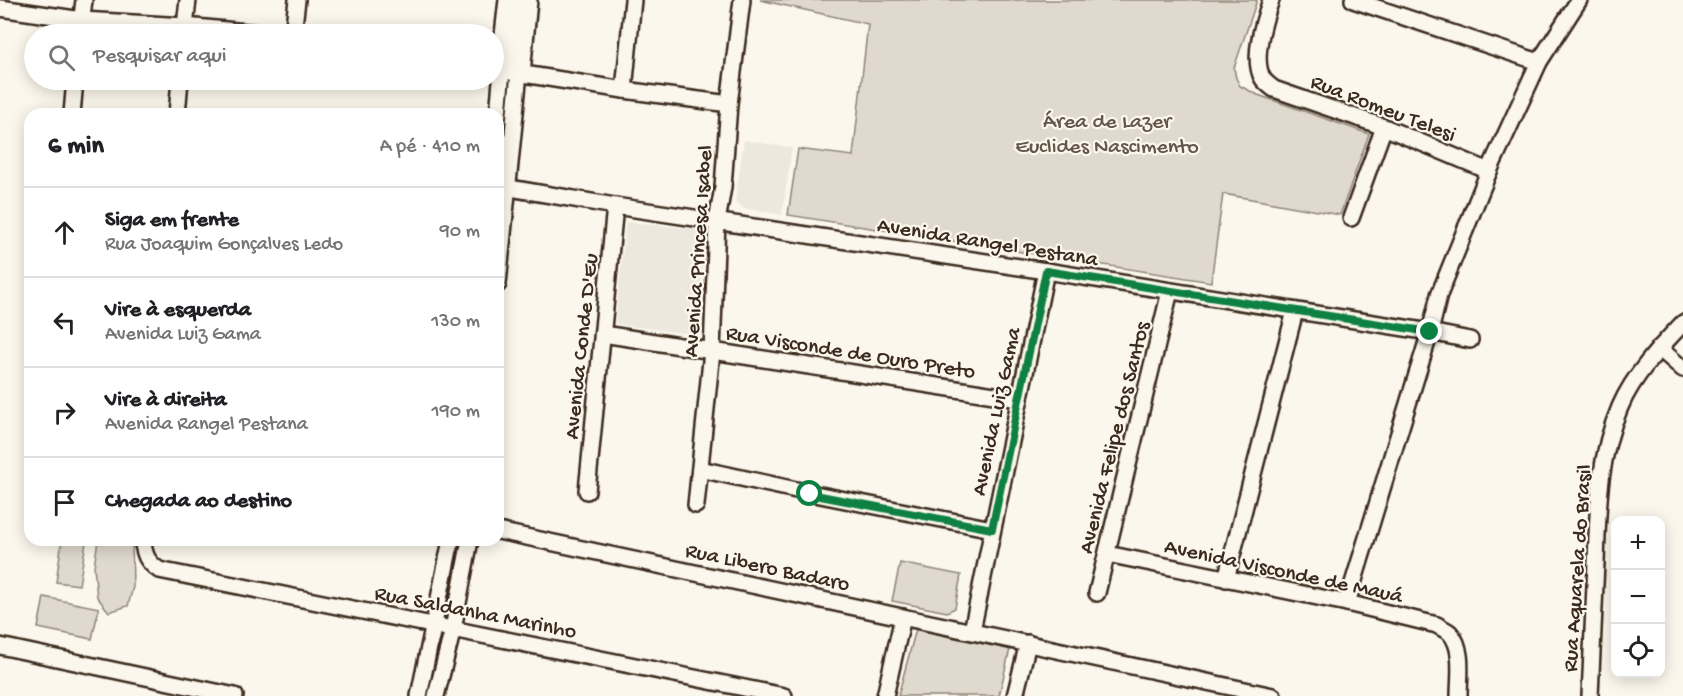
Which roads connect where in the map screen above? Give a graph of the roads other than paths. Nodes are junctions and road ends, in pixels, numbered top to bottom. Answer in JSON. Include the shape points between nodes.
{"nodes":[{"id":1,"x":84,"y":0,"type":"edge"},
{"id":2,"x":188,"y":0,"type":"edge"},
{"id":3,"x":297,"y":0,"type":"edge"},
{"id":4,"x":510,"y":0,"type":"edge"},
{"id":5,"x":526,"y":0,"type":"edge"},
{"id":6,"x":633,"y":0,"type":"edge"},
{"id":7,"x":742,"y":0,"type":"edge"},
{"id":8,"x":1271,"y":0,"type":"edge"},
{"id":9,"x":1353,"y":0,"type":"edge"},
{"id":10,"x":1579,"y":0,"type":"edge"},
{"id":11,"x":0,"y":8,"type":"edge"},
{"id":12,"x":68,"y":24,"type":"edge"},
{"id":13,"x":81,"y":24,"type":"edge"},
{"id":14,"x":186,"y":24,"type":"edge"},
{"id":15,"x":294,"y":24,"type":"edge"},
{"id":16,"x":1539,"y":62,"type":"junction"},
{"id":17,"x":505,"y":71,"type":"edge"},
{"id":18,"x":74,"y":90,"type":"edge"},
{"id":19,"x":179,"y":90,"type":"edge"},
{"id":20,"x":502,"y":90,"type":"edge"},
{"id":21,"x":624,"y":90,"type":"junction"},
{"id":22,"x":729,"y":104,"type":"junction"},
{"id":23,"x":73,"y":108,"type":"edge"},
{"id":24,"x":178,"y":108,"type":"edge"},
{"id":25,"x":499,"y":108,"type":"edge"},
{"id":26,"x":504,"y":110,"type":"edge"},
{"id":27,"x":1384,"y":127,"type":"junction"},
{"id":28,"x":1489,"y":171,"type":"junction"},
{"id":29,"x":504,"y":187,"type":"edge"},
{"id":30,"x":615,"y":206,"type":"junction"},
{"id":31,"x":1352,"y":218,"type":"dead end"},
{"id":32,"x":717,"y":222,"type":"junction"},
{"id":33,"x":1046,"y":271,"type":"junction"},
{"id":34,"x":1170,"y":291,"type":"junction"},
{"id":35,"x":1295,"y":311,"type":"junction"},
{"id":36,"x":1683,"y":323,"type":"edge"},
{"id":37,"x":1430,"y":332,"type":"junction"},
{"id":38,"x":603,"y":334,"type":"junction"},
{"id":39,"x":1470,"y":340,"type":"dead end"},
{"id":40,"x":1659,"y":348,"type":"junction"},
{"id":41,"x":712,"y":351,"type":"junction"},
{"id":42,"x":1683,"y":369,"type":"edge"},
{"id":43,"x":1020,"y":399,"type":"junction"},
{"id":44,"x":700,"y":469,"type":"junction"},
{"id":45,"x":587,"y":491,"type":"dead end"},
{"id":46,"x":696,"y":505,"type":"dead end"},
{"id":47,"x":992,"y":529,"type":"junction"},
{"id":48,"x":504,"y":532,"type":"edge"},
{"id":49,"x":143,"y":546,"type":"edge"},
{"id":50,"x":450,"y":546,"type":"edge"},
{"id":51,"x":468,"y":546,"type":"edge"},
{"id":52,"x":1107,"y":554,"type":"junction"},
{"id":53,"x":1226,"y":579,"type":"junction"},
{"id":54,"x":1097,"y":593,"type":"dead end"},
{"id":55,"x":1347,"y":603,"type":"junction"},
{"id":56,"x":903,"y":617,"type":"junction"},
{"id":57,"x":433,"y":624,"type":"junction"},
{"id":58,"x":453,"y":628,"type":"junction"},
{"id":59,"x":972,"y":631,"type":"junction"},
{"id":60,"x":1028,"y":643,"type":"junction"},
{"id":61,"x":0,"y":646,"type":"edge"},
{"id":62,"x":235,"y":696,"type":"edge"},
{"id":63,"x":419,"y":696,"type":"edge"},
{"id":64,"x":436,"y":696,"type":"edge"},
{"id":65,"x":784,"y":696,"type":"edge"},
{"id":66,"x":885,"y":696,"type":"edge"},
{"id":67,"x":1015,"y":696,"type":"edge"},
{"id":68,"x":1273,"y":696,"type":"edge"},
{"id":69,"x":1459,"y":696,"type":"edge"},
{"id":70,"x":1590,"y":696,"type":"edge"}],
"edges":[{"from":1,"to":13,"type":"street"},
{"from":2,"to":14,"type":"street"},
{"from":3,"to":15,"type":"street"},
{"from":4,"to":17,"type":"street"},
{"from":5,"to":17,"type":"street"},
{"from":6,"to":21,"type":"street"},
{"from":7,"to":22,"type":"street","name":"Avenida Princesa Isabel"},
{"from":8,"to":27,"type":"street","name":"Rua Romeu Telesi","via":[[1258,60],[1264,81],[1274,89]]},
{"from":9,"to":16,"type":"street"},
{"from":10,"to":16,"type":"street"},
{"from":11,"to":12,"type":"street"},
{"from":16,"to":28,"type":"street"},
{"from":17,"to":21,"type":"street"},
{"from":17,"to":26,"type":"street"},
{"from":18,"to":23,"type":"street"},
{"from":19,"to":24,"type":"street"},
{"from":20,"to":25,"type":"street"},
{"from":21,"to":22,"type":"street"},
{"from":22,"to":32,"type":"street","name":"Avenida Princesa Isabel"},
{"from":27,"to":28,"type":"street","name":"Rua Romeu Telesi"},
{"from":27,"to":31,"type":"street"},
{"from":28,"to":37,"type":"street","via":[[1440,295]]},
{"from":29,"to":30,"type":"street","name":"Avenida Rangel Pestana"},
{"from":30,"to":32,"type":"street","name":"Avenida Rangel Pestana"},
{"from":30,"to":38,"type":"street","name":"Avenida Conde D'Eu"},
{"from":32,"to":33,"type":"street","name":"Avenida Rangel Pestana"},
{"from":32,"to":41,"type":"street","name":"Avenida Princesa Isabel"},
{"from":33,"to":34,"type":"street","name":"Avenida Rangel Pestana"},
{"from":33,"to":43,"type":"street","name":"Avenida Luiz Gama"},
{"from":34,"to":35,"type":"street","name":"Avenida Rangel Pestana"},
{"from":34,"to":52,"type":"street","name":"Avenida Felipe dos Santos"},
{"from":35,"to":37,"type":"street","name":"Avenida Rangel Pestana"},
{"from":35,"to":53,"type":"street"},
{"from":36,"to":40,"type":"street","name":"Rua Aquarela do Brasil"},
{"from":37,"to":39,"type":"street","name":"Avenida Rangel Pestana"},
{"from":37,"to":55,"type":"street"},
{"from":38,"to":41,"type":"street","name":"Rua Visconde de Ouro Preto"},
{"from":38,"to":45,"type":"street","name":"Avenida Conde D'Eu"},
{"from":40,"to":42,"type":"street"},
{"from":40,"to":70,"type":"street","name":"Rua Aquarela do Brasil","via":[[1621,405],[1606,446],[1599,492]]},
{"from":41,"to":43,"type":"street","name":"Rua Visconde de Ouro Preto"},
{"from":41,"to":44,"type":"street","name":"Avenida Princesa Isabel"},
{"from":43,"to":47,"type":"street","name":"Avenida Luiz Gama"},
{"from":44,"to":46,"type":"street","name":"Avenida Princesa Isabel"},
{"from":44,"to":47,"type":"street"},
{"from":47,"to":59,"type":"street","name":"Avenida Luiz Gama"},
{"from":48,"to":56,"type":"street","name":"Rua Libero Badaro"},
{"from":49,"to":57,"type":"street","name":"Rua Saldanha Marinho","via":[[150,564],[159,570]]},
{"from":50,"to":57,"type":"street"},
{"from":51,"to":58,"type":"street"},
{"from":52,"to":53,"type":"street","name":"Avenida Visconde de Mauá"},
{"from":52,"to":54,"type":"street","name":"Avenida Felipe dos Santos"},
{"from":53,"to":55,"type":"street","name":"Avenida Visconde de Mauá"},
{"from":55,"to":69,"type":"street","name":"Avenida Visconde de Mauá","via":[[1437,625],[1449,633],[1457,645]]},
{"from":56,"to":59,"type":"street","name":"Rua Libero Badaro"},
{"from":56,"to":66,"type":"street"},
{"from":57,"to":58,"type":"street","name":"Rua Saldanha Marinho"},
{"from":57,"to":63,"type":"street"},
{"from":58,"to":64,"type":"street"},
{"from":58,"to":65,"type":"street","name":"Rua Saldanha Marinho"},
{"from":59,"to":60,"type":"street","name":"Rua Libero Badaro"},
{"from":60,"to":67,"type":"street"},
{"from":60,"to":68,"type":"street","name":"Rua Libero Badaro"},
{"from":61,"to":62,"type":"street"}]}
